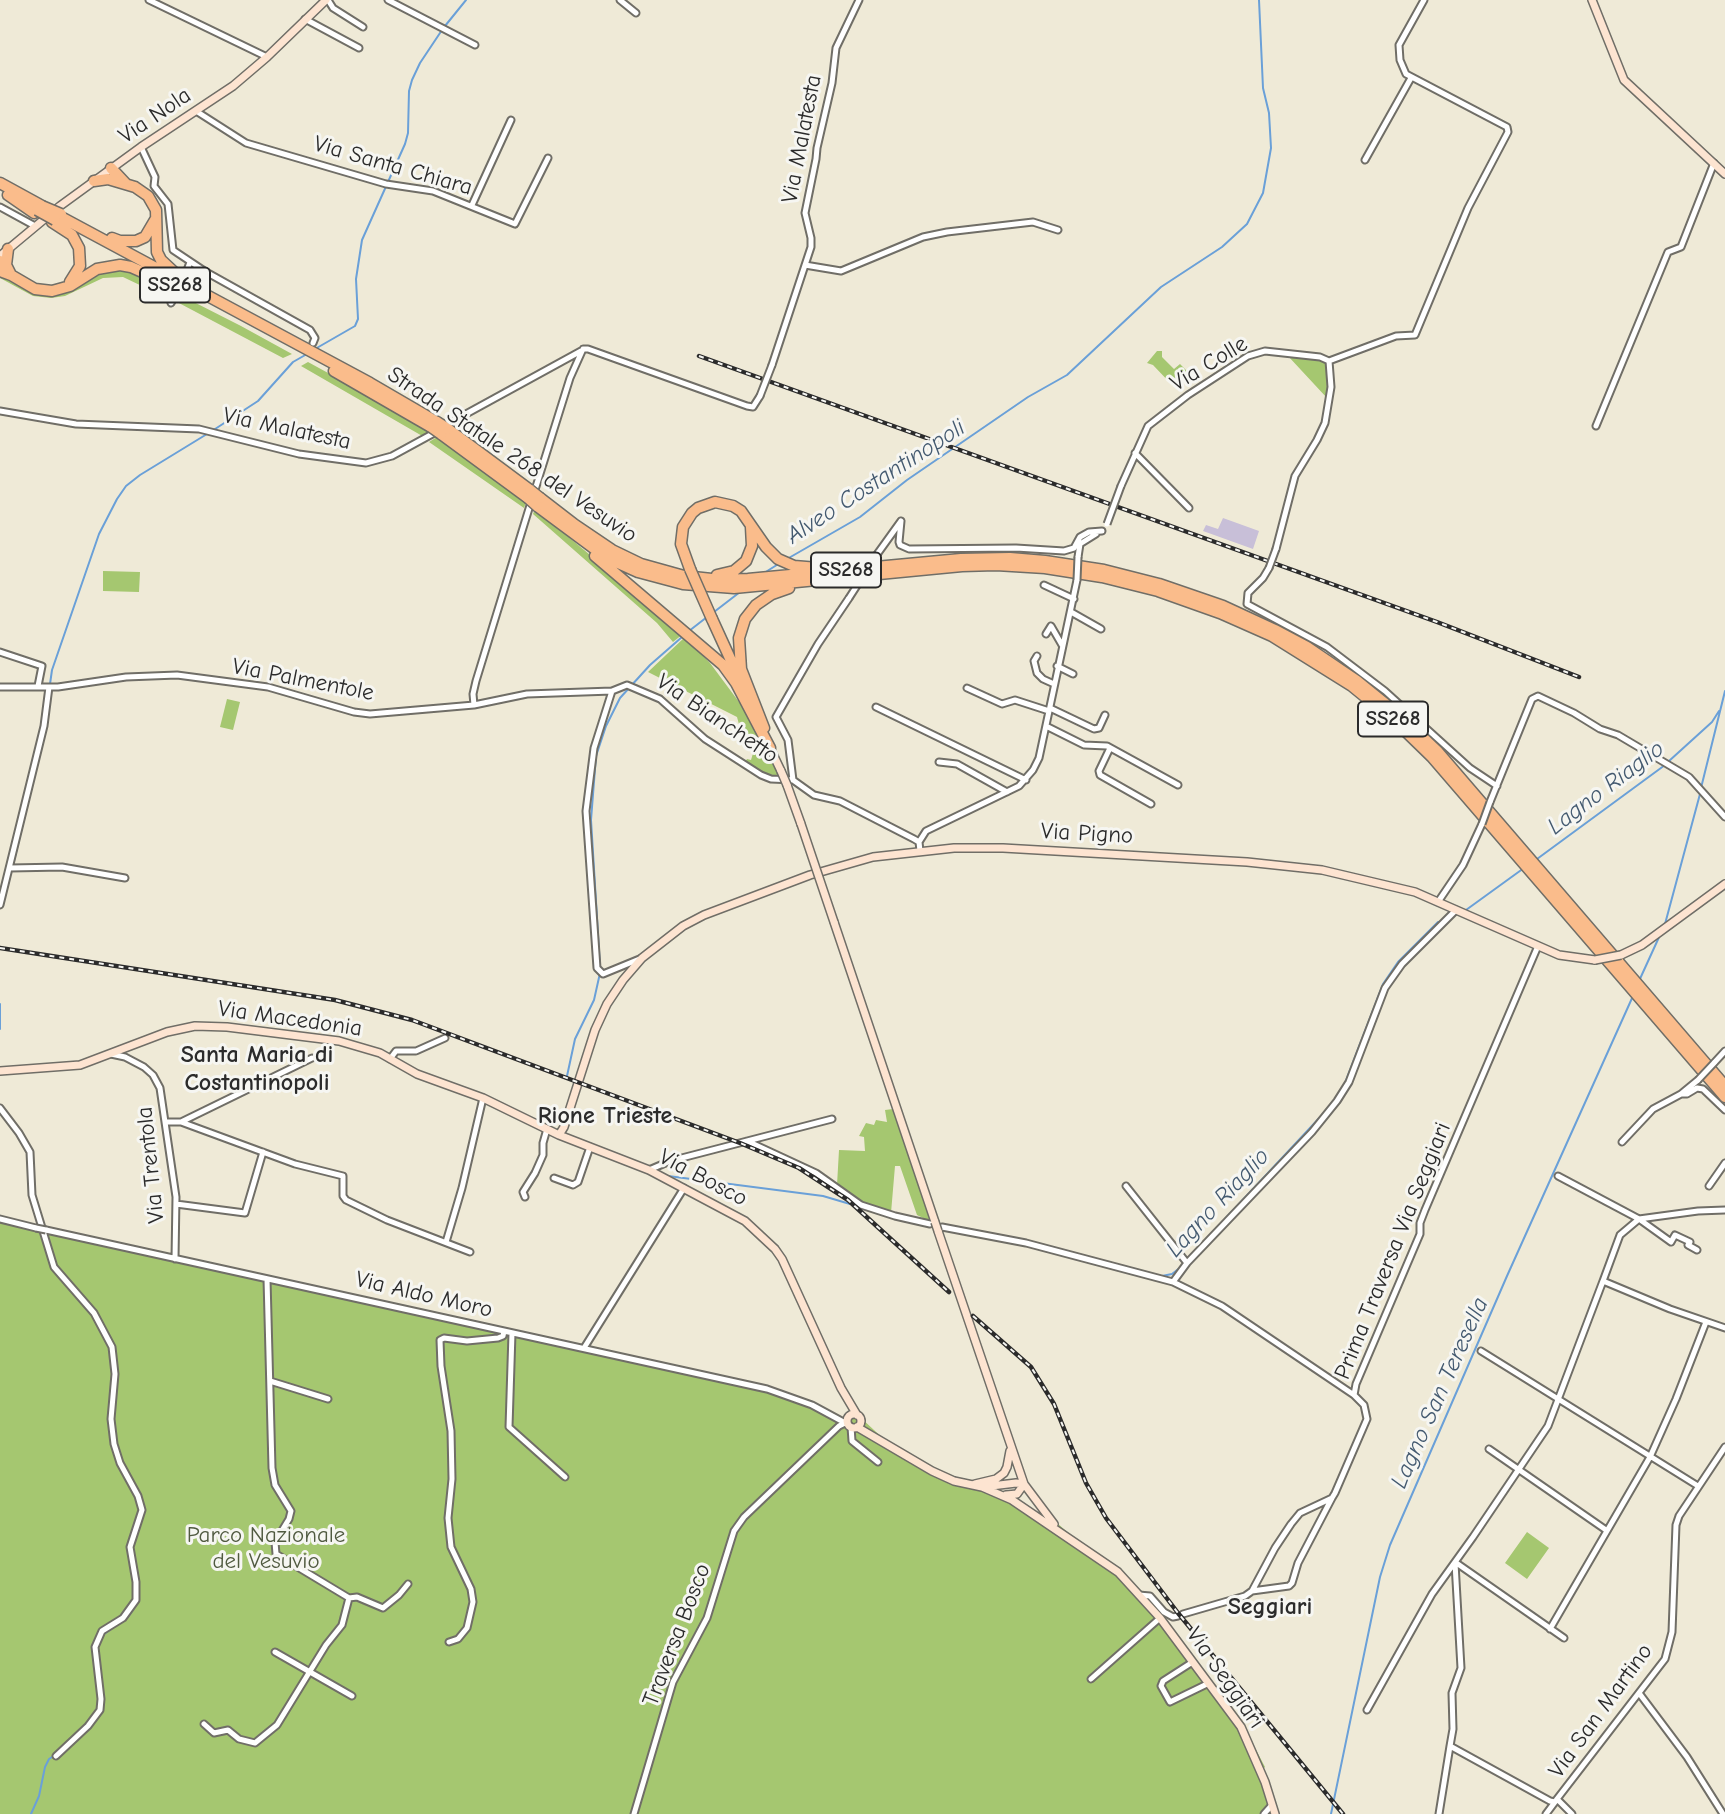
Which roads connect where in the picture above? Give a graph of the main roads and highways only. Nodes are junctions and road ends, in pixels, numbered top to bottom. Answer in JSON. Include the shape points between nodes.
{"nodes":[{"id":1,"x":327,"y":0,"type":"edge"},
{"id":2,"x":1592,"y":0,"type":"edge"},
{"id":3,"x":114,"y":171,"type":"junction"},
{"id":4,"x":1725,"y":174,"type":"edge"},
{"id":5,"x":94,"y":181,"type":"joint"},
{"id":6,"x":0,"y":183,"type":"edge"},
{"id":7,"x":4,"y":192,"type":"edge"},
{"id":8,"x":38,"y":209,"type":"junction"},
{"id":9,"x":157,"y":217,"type":"junction"},
{"id":10,"x":57,"y":218,"type":"junction"},
{"id":11,"x":4,"y":263,"type":"edge"},
{"id":12,"x":66,"y":286,"type":"junction"},
{"id":13,"x":179,"y":292,"type":"junction"},
{"id":14,"x":232,"y":309,"type":"junction"},
{"id":15,"x":297,"y":348,"type":"junction"},
{"id":16,"x":538,"y":502,"type":"junction"},
{"id":17,"x":750,"y":523,"type":"junction"},
{"id":18,"x":564,"y":527,"type":"junction"},
{"id":19,"x":641,"y":564,"type":"junction"},
{"id":20,"x":876,"y":567,"type":"junction"},
{"id":21,"x":889,"y":573,"type":"junction"},
{"id":22,"x":749,"y":583,"type":"junction"},
{"id":23,"x":771,"y":748,"type":"junction"},
{"id":24,"x":1725,"y":884,"type":"edge"},
{"id":25,"x":1,"y":1069,"type":"edge"},
{"id":26,"x":1725,"y":1086,"type":"edge"},
{"id":27,"x":1725,"y":1097,"type":"edge"},
{"id":28,"x":559,"y":1135,"type":"junction"},
{"id":29,"x":1011,"y":1447,"type":"junction"},
{"id":30,"x":1024,"y":1484,"type":"junction"},
{"id":31,"x":967,"y":1485,"type":"junction"},
{"id":32,"x":982,"y":1487,"type":"junction"},
{"id":33,"x":1001,"y":1495,"type":"junction"},
{"id":34,"x":1061,"y":1533,"type":"junction"},
{"id":35,"x":1150,"y":1607,"type":"joint"},
{"id":36,"x":1275,"y":1814,"type":"edge"}],
"edges":[{"from":1,"to":3,"type":"main road","name":"Via Nola","via":[[224,93],[141,147]]},
{"from":2,"to":4,"type":"main road","via":[[1624,80]]},
{"from":3,"to":5,"type":"highway"},
{"from":3,"to":9,"type":"highway","via":[[148,196]]},
{"from":5,"to":11,"type":"main road","via":[[35,226]]},
{"from":6,"to":8,"type":"highway","name":"Strada Statale 268 del Vesuvio","number":"SS268"},
{"from":7,"to":8,"type":"highway","name":"Strada Statale 268 del Vesuvio","number":"SS268"},
{"from":8,"to":10,"type":"highway","name":"Strada Statale 268 del Vesuvio","number":"SS268","bridge":true},
{"from":9,"to":10,"type":"highway","number":"SS268","via":[[145,237],[128,242]]},
{"from":9,"to":14,"type":"highway","number":"SS268","via":[[161,260],[178,276]]},
{"from":10,"to":12,"type":"highway","number":"SS268","via":[[80,253],[80,266]]},
{"from":10,"to":13,"type":"highway","name":"Strada Statale 268 del Vesuvio","number":"SS268"},
{"from":10,"to":14,"type":"highway","name":"Strada Statale 268 del Vesuvio","number":"SS268"},
{"from":11,"to":12,"type":"highway","number":"SS268","via":[[34,289]]},
{"from":12,"to":13,"type":"highway","number":"SS268","via":[[97,270],[120,265]]},
{"from":13,"to":15,"type":"highway","name":"Strada Statale 268 del Vesuvio","number":"SS268"},
{"from":14,"to":15,"type":"highway","name":"Strada Statale 268 del Vesuvio","number":"SS268"},
{"from":15,"to":16,"type":"highway","name":"Strada Statale 268 del Vesuvio","number":"SS268","bridge":true,"via":[[445,432]]},
{"from":16,"to":18,"type":"highway","name":"Strada Statale 268 del Vesuvio","number":"SS268"},
{"from":16,"to":19,"type":"highway","name":"Strada Statale 268 del Vesuvio","number":"SS268"},
{"from":17,"to":19,"type":"highway","via":[[750,553],[734,571],[712,575]]},
{"from":17,"to":20,"type":"highway","via":[[766,547],[783,561],[809,568]]},
{"from":17,"to":23,"type":"highway","bridge":true,"via":[[741,511],[724,503],[698,508],[686,519],[682,552]]},
{"from":18,"to":22,"type":"highway","name":"Strada Statale 268 del Vesuvio","number":"SS268","via":[[607,558],[638,572],[683,584],[734,588]]},
{"from":18,"to":23,"type":"highway","via":[[710,653],[731,676]]},
{"from":19,"to":22,"type":"highway","name":"Strada Statale 268 del Vesuvio","number":"SS268","via":[[684,576]]},
{"from":20,"to":22,"type":"highway","name":"Strada Statale 268 del Vesuvio","number":"SS268"},
{"from":20,"to":26,"type":"highway","name":"Strada Statale 268 del Vesuvio","number":"SS268","via":[[995,558],[1084,566],[1200,597],[1307,647],[1377,696],[1438,752]]},
{"from":21,"to":22,"type":"highway","name":"Strada Statale 268 del Vesuvio","number":"SS268"},
{"from":21,"to":23,"type":"highway","via":[[789,588],[764,598],[750,611],[738,638],[738,658]]},
{"from":21,"to":27,"type":"highway","name":"Strada Statale 268 del Vesuvio","number":"SS268","via":[[996,565],[1083,574],[1196,604],[1304,654],[1373,702],[1432,757]]},
{"from":23,"to":29,"type":"main road","bridge":true,"via":[[790,783]]},
{"from":24,"to":28,"type":"main road","name":"Via Pigno","bridge":true,"via":[[1653,937],[1621,955],[1595,960],[1559,955],[1390,885],[1295,866],[1003,848],[920,850],[844,864],[728,905],[683,926],[642,958],[607,1004]]},
{"from":25,"to":28,"type":"main road","name":"Via Macedonia","via":[[80,1065],[177,1029],[215,1026],[364,1047]]},
{"from":28,"to":31,"type":"main road","name":"Via Bosco","via":[[649,1170],[739,1217],[782,1259],[849,1421],[932,1471]]},
{"from":29,"to":30,"type":"main road"},
{"from":29,"to":31,"type":"main road","via":[[1003,1473]]},
{"from":30,"to":32,"type":"main road","name":"Via Bosco"},
{"from":30,"to":33,"type":"main road","via":[[1017,1494]]},
{"from":30,"to":34,"type":"main road","name":"Via Bosco"},
{"from":31,"to":32,"type":"main road","name":"Via Bosco"},
{"from":32,"to":33,"type":"main road","name":"Via Bosco"},
{"from":33,"to":34,"type":"main road","name":"Via Bosco"},
{"from":34,"to":35,"type":"main road","name":"Via Bosco","via":[[1118,1572]]},
{"from":35,"to":36,"type":"main road","name":"Via Seggiari","via":[[1241,1727]]}]}
